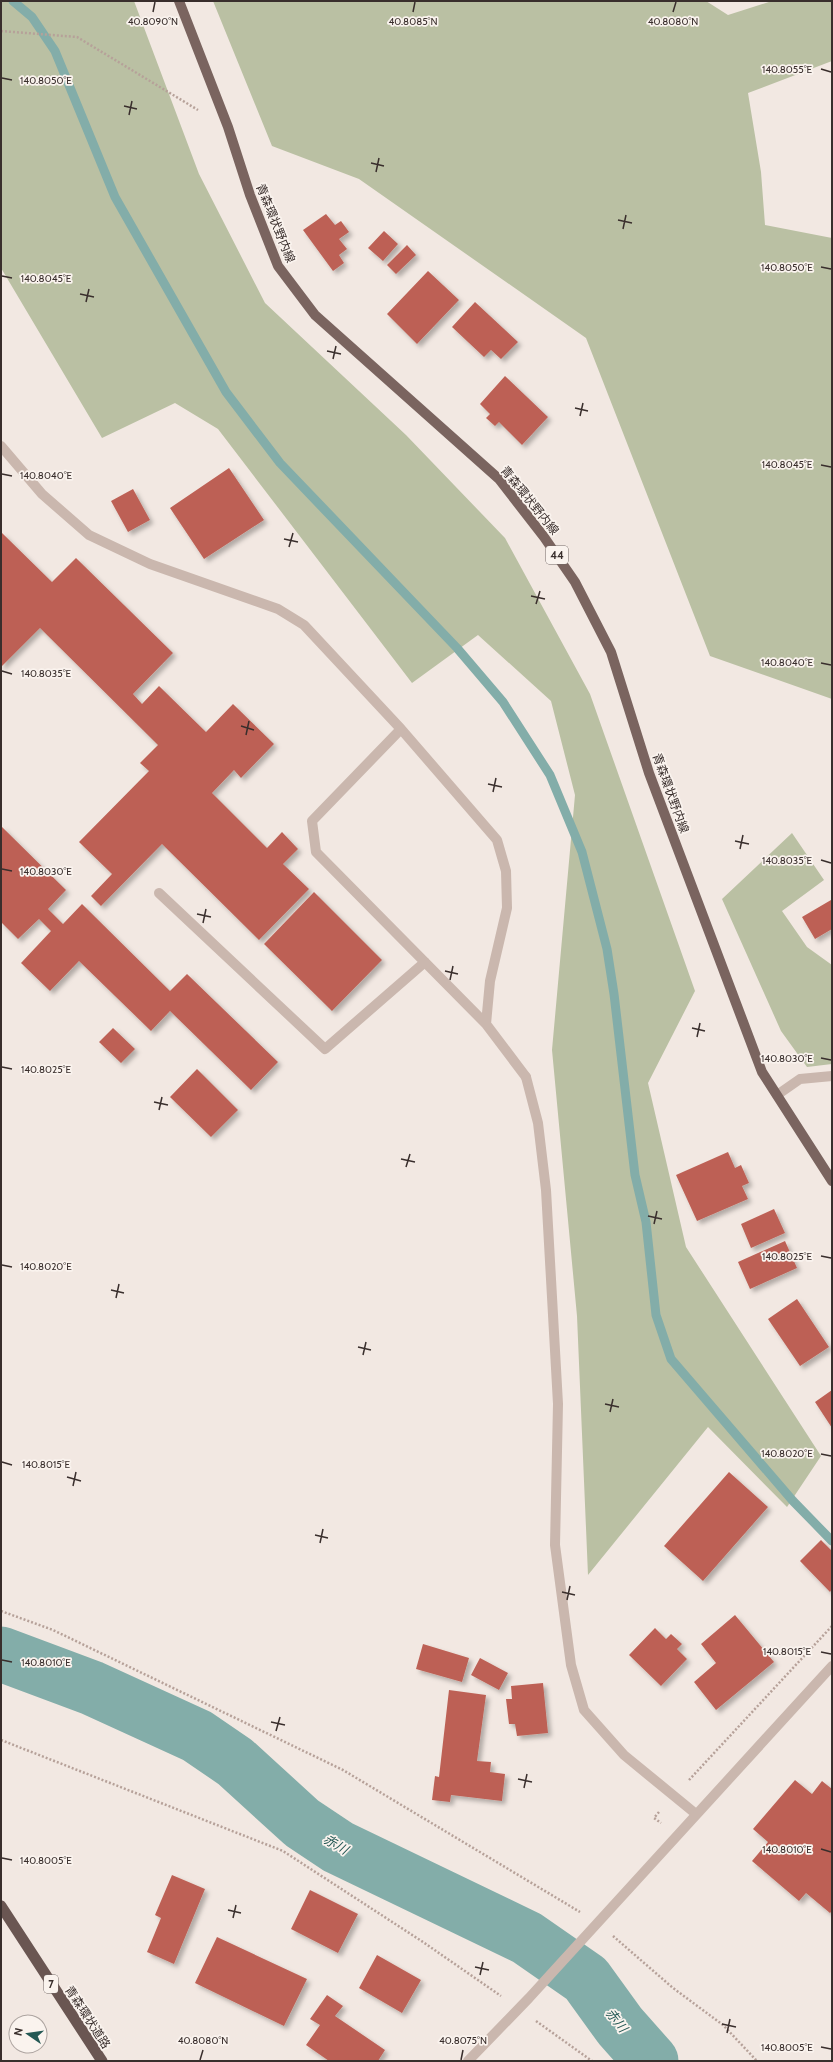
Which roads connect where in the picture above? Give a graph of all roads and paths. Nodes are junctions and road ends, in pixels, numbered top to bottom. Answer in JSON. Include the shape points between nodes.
{"nodes":[{"id":1,"x":179,"y":1,"type":"edge"},
{"id":2,"x":1,"y":31,"type":"edge"},
{"id":3,"x":228,"y":127,"type":"junction"},
{"id":4,"x":1,"y":446,"type":"edge"},
{"id":5,"x":400,"y":728,"type":"junction"},
{"id":6,"x":159,"y":893,"type":"dead end"},
{"id":7,"x":425,"y":962,"type":"junction"},
{"id":8,"x":486,"y":1024,"type":"junction"},
{"id":9,"x":832,"y":1076,"type":"edge"},
{"id":10,"x":777,"y":1095,"type":"junction"},
{"id":11,"x":832,"y":1180,"type":"edge"},
{"id":12,"x":1,"y":1611,"type":"edge"},
{"id":13,"x":832,"y":1666,"type":"edge"},
{"id":14,"x":1,"y":1740,"type":"edge"},
{"id":15,"x":696,"y":1814,"type":"junction"},
{"id":16,"x":1,"y":1906,"type":"edge"},
{"id":17,"x":596,"y":1922,"type":"junction"},
{"id":18,"x":518,"y":2009,"type":"junction"},
{"id":19,"x":102,"y":2061,"type":"edge"},
{"id":20,"x":468,"y":2061,"type":"edge"},
{"id":21,"x":592,"y":2061,"type":"edge"},
{"id":22,"x":757,"y":2061,"type":"edge"}],
"edges":[{"from":1,"to":3,"type":"main road","name":"青森環状野内線","number":"44"},
{"from":2,"to":3,"type":"path","via":[[77,37]]},
{"from":3,"to":10,"type":"main road","name":"青森環状野内線","number":"44","via":[[250,195],[278,266],[315,315],[499,479],[575,582],[611,652],[649,773],[715,950],[762,1072]]},
{"from":4,"to":5,"type":"street","via":[[42,494],[88,536],[150,564],[278,609],[304,625]]},
{"from":5,"to":7,"type":"street","via":[[312,821],[316,852]]},
{"from":5,"to":8,"type":"street","via":[[497,840],[506,871],[507,908],[490,981]]},
{"from":6,"to":7,"type":"street","via":[[325,1048]]},
{"from":7,"to":8,"type":"street"},
{"from":8,"to":15,"type":"street","via":[[526,1077],[538,1123],[546,1190],[558,1404],[555,1545],[571,1665],[584,1710],[624,1755]]},
{"from":9,"to":10,"type":"street","via":[[800,1079]]},
{"from":10,"to":11,"type":"main road","name":"青森環状野内線","number":"44"},
{"from":12,"to":17,"type":"path","via":[[53,1630],[343,1770]]},
{"from":13,"to":15,"type":"street"},
{"from":14,"to":18,"type":"path","via":[[283,1851],[423,1942]]},
{"from":15,"to":17,"type":"street"},
{"from":16,"to":19,"type":"highway","name":"青森環状道路","number":"7"},
{"from":17,"to":18,"type":"street"},
{"from":17,"to":22,"type":"path","via":[[673,1988],[723,2026]]},
{"from":18,"to":20,"type":"street"},
{"from":18,"to":21,"type":"path"}]}
